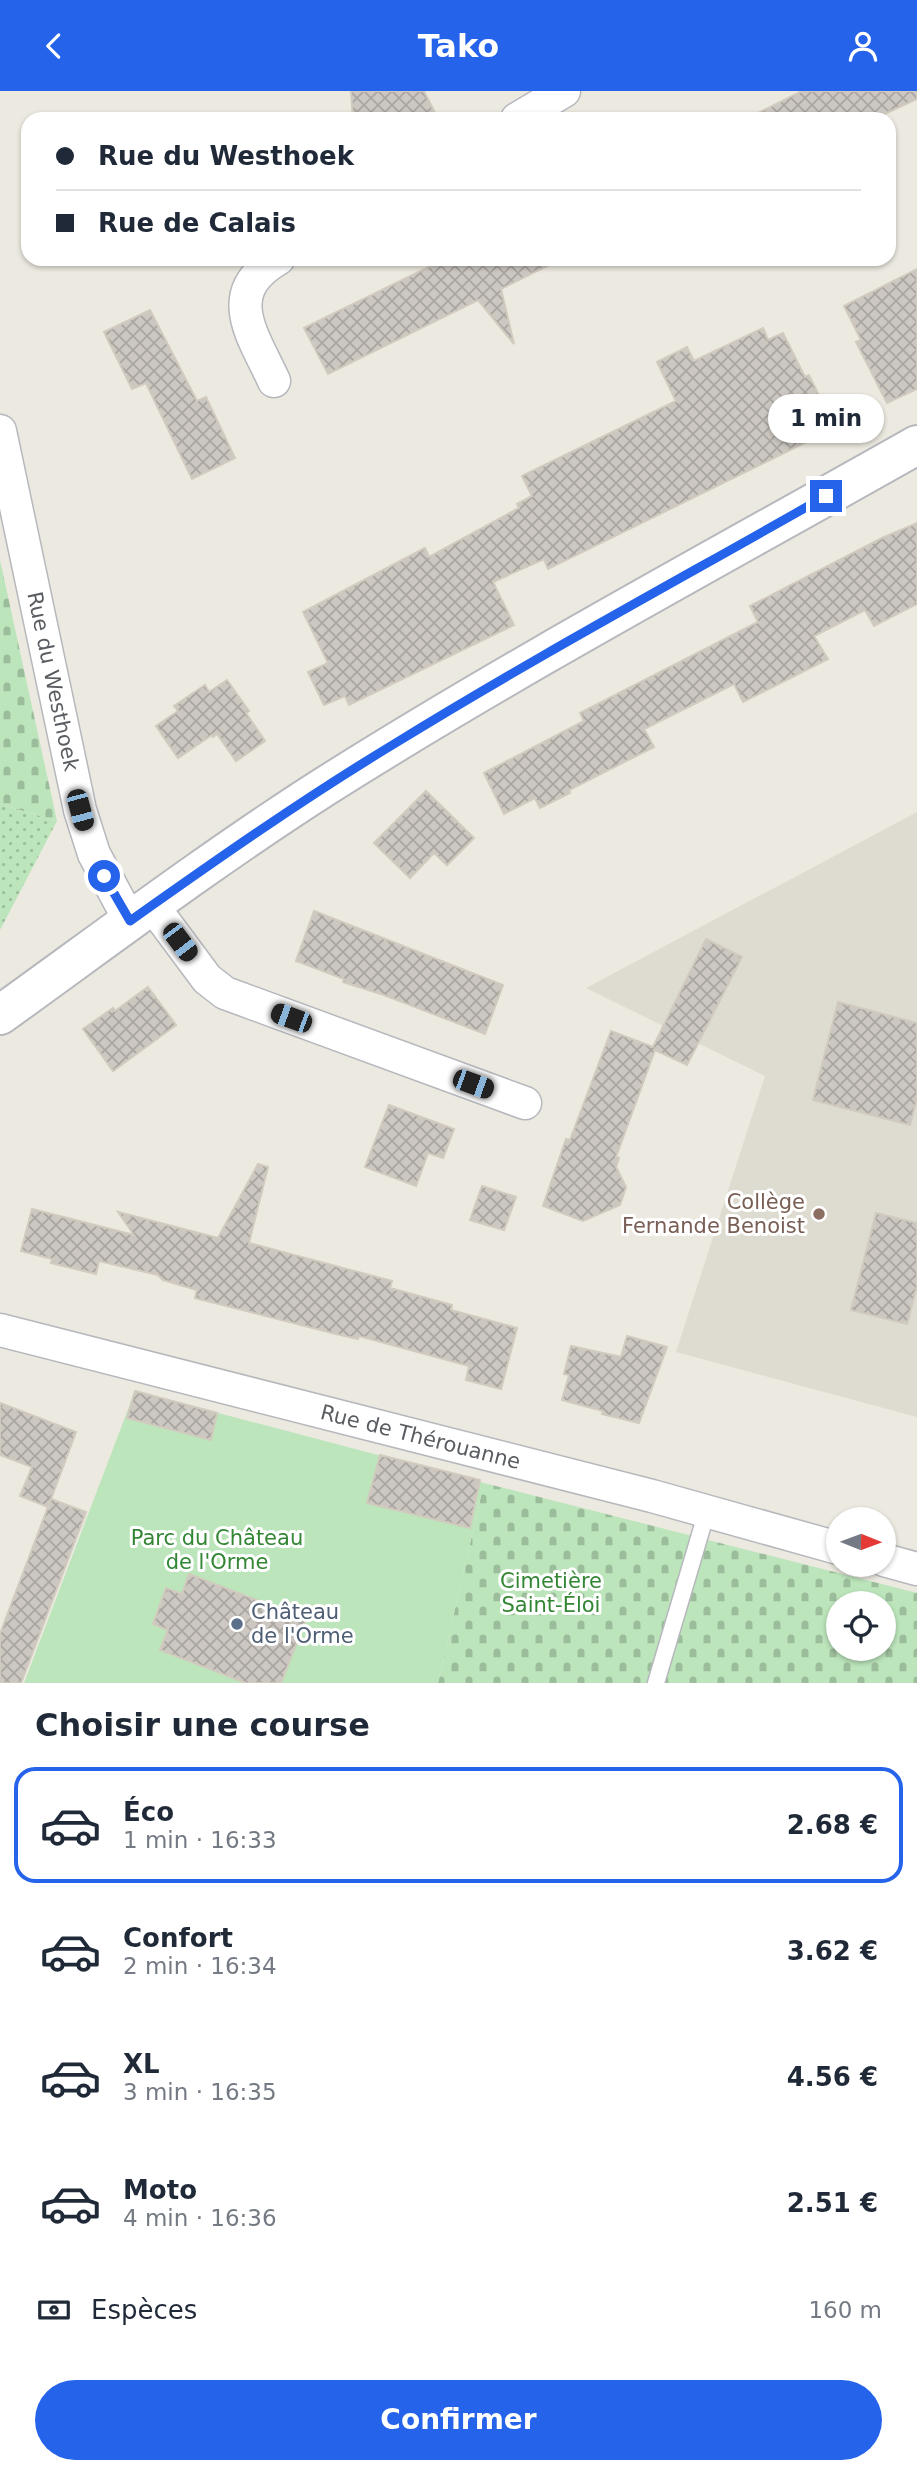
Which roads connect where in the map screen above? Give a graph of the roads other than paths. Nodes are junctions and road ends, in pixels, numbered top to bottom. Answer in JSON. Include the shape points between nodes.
{"nodes":[{"id":1,"x":564,"y":91,"type":"edge"},
{"id":2,"x":529,"y":112,"type":"edge"},
{"id":3,"x":268,"y":266,"type":"edge"},
{"id":4,"x":274,"y":381,"type":"dead end"},
{"id":5,"x":0,"y":431,"type":"edge"},
{"id":6,"x":917,"y":445,"type":"edge"},
{"id":7,"x":141,"y":913,"type":"junction"},
{"id":8,"x":0,"y":1015,"type":"edge"},
{"id":9,"x":525,"y":1103,"type":"dead end"},
{"id":10,"x":0,"y":1330,"type":"edge"},
{"id":11,"x":707,"y":1511,"type":"junction"},
{"id":12,"x":826,"y":1545,"type":"edge"},
{"id":13,"x":896,"y":1563,"type":"edge"},
{"id":14,"x":917,"y":1569,"type":"edge"},
{"id":15,"x":656,"y":1683,"type":"edge"}],
"edges":[{"from":1,"to":2,"type":"street"},
{"from":3,"to":4,"type":"street","via":[[250,283],[244,308]]},
{"from":5,"to":7,"type":"street","name":"Rue du Westhoek","via":[[80,810],[94,854]]},
{"from":6,"to":7,"type":"street","via":[[419,728],[295,806]]},
{"from":7,"to":8,"type":"street"},
{"from":7,"to":9,"type":"street","name":"Rue du Westhoek","via":[[225,993]]},
{"from":10,"to":11,"type":"street","name":"Rue de Thérouanne"},
{"from":11,"to":12,"type":"street","name":"Rue de Thérouanne"},
{"from":11,"to":15,"type":"lane"},
{"from":13,"to":14,"type":"street"}]}
